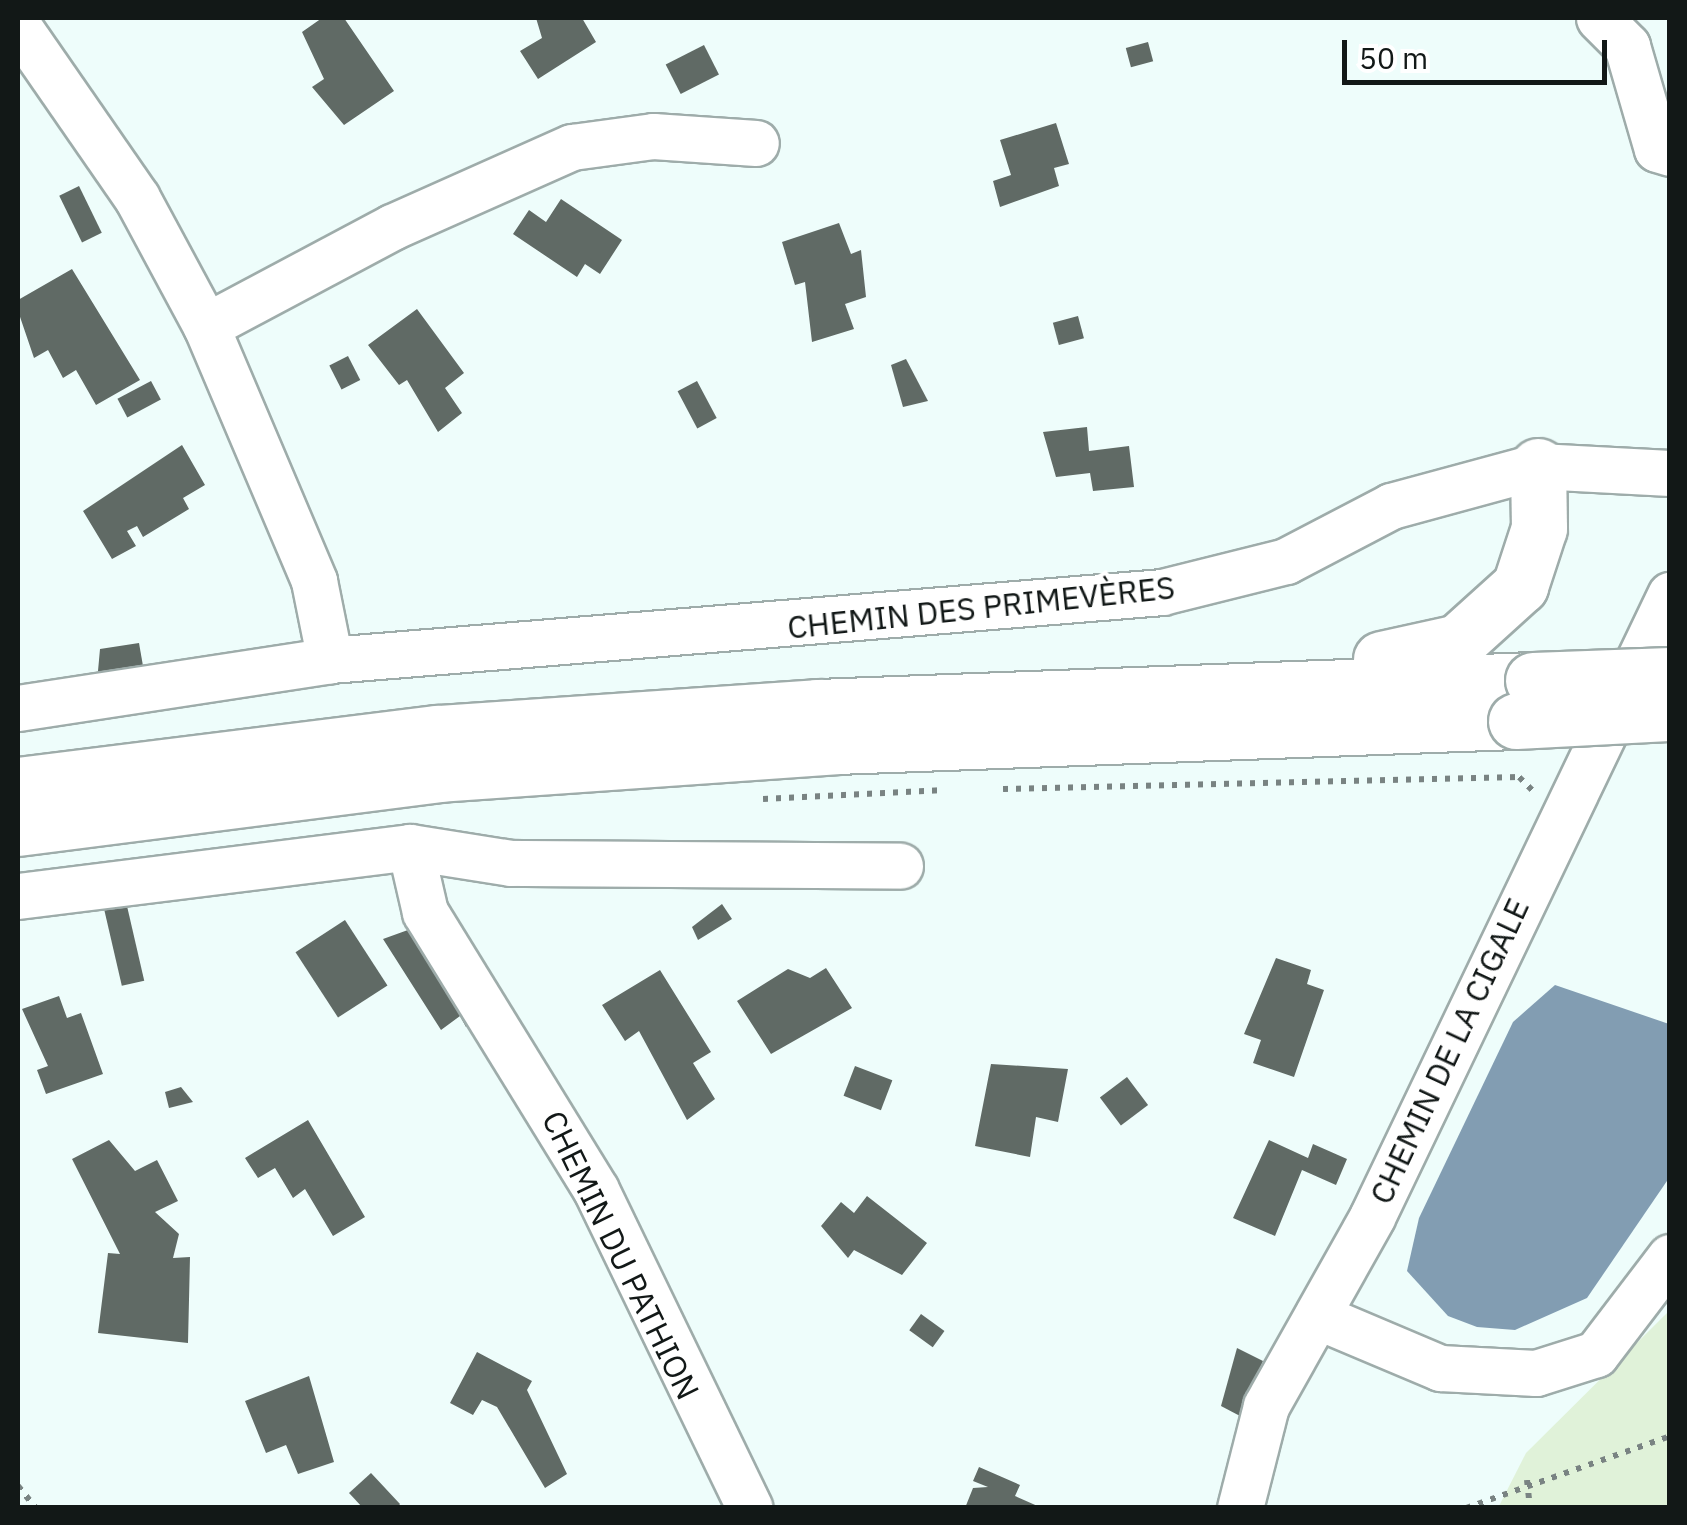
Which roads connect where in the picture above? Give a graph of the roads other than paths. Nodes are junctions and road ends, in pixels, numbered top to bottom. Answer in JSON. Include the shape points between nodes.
{"nodes":[{"id":1,"x":1599,"y":18,"type":"edge"},
{"id":2,"x":22,"y":43,"type":"edge"},
{"id":3,"x":756,"y":143,"type":"dead end"},
{"id":4,"x":1670,"y":153,"type":"edge"},
{"id":5,"x":206,"y":326,"type":"junction"},
{"id":6,"x":1538,"y":466,"type":"junction"},
{"id":7,"x":1670,"y":473,"type":"edge"},
{"id":8,"x":1670,"y":595,"type":"edge"},
{"id":9,"x":330,"y":660,"type":"junction"},
{"id":10,"x":1524,"y":700,"type":"junction"},
{"id":11,"x":898,"y":703,"type":"junction"},
{"id":12,"x":1669,"y":703,"type":"edge"},
{"id":13,"x":18,"y":708,"type":"edge"},
{"id":14,"x":18,"y":785,"type":"edge"},
{"id":15,"x":18,"y":828,"type":"edge"},
{"id":16,"x":410,"y":847,"type":"junction"},
{"id":17,"x":900,"y":866,"type":"dead end"},
{"id":18,"x":18,"y":896,"type":"edge"},
{"id":19,"x":1670,"y":1257,"type":"edge"},
{"id":20,"x":1317,"y":1316,"type":"junction"},
{"id":21,"x":750,"y":1508,"type":"edge"},
{"id":22,"x":1240,"y":1508,"type":"edge"}],
"edges":[{"from":1,"to":4,"type":"street","via":[[1627,46],[1657,149]]},
{"from":2,"to":5,"type":"street","via":[[136,198]]},
{"from":3,"to":5,"type":"street","via":[[653,136],[572,147],[392,226]]},
{"from":5,"to":9,"type":"street","via":[[314,580]]},
{"from":6,"to":7,"type":"street","name":"CHEMIN DES PRIMEVÈRES"},
{"from":6,"to":9,"type":"street","name":"CHEMIN DES PRIMEVÈRES","via":[[1391,506],[1286,561],[1162,592]]},
{"from":6,"to":11,"type":"main road","via":[[1539,528],[1520,586],[1490,621],[1426,654]]},
{"from":8,"to":20,"type":"street","name":"CHEMIN DE LA CIGALE"},
{"from":9,"to":13,"type":"street","name":"CHEMIN DES PRIMEVÈRES"},
{"from":10,"to":11,"type":"main road"},
{"from":10,"to":12,"type":"main road","bridge":true},
{"from":10,"to":15,"type":"main road","via":[[518,769]]},
{"from":11,"to":14,"type":"main road","via":[[438,733]]},
{"from":16,"to":17,"type":"street","via":[[512,864]]},
{"from":16,"to":18,"type":"street"},
{"from":16,"to":21,"type":"street","name":"CHEMIN DU PATHION","via":[[424,912],[596,1190]]},
{"from":19,"to":20,"type":"street","via":[[1596,1354],[1536,1373],[1440,1368]]},
{"from":20,"to":22,"type":"street","name":"CHEMIN DE LA CIGALE","via":[[1266,1406]]}]}
